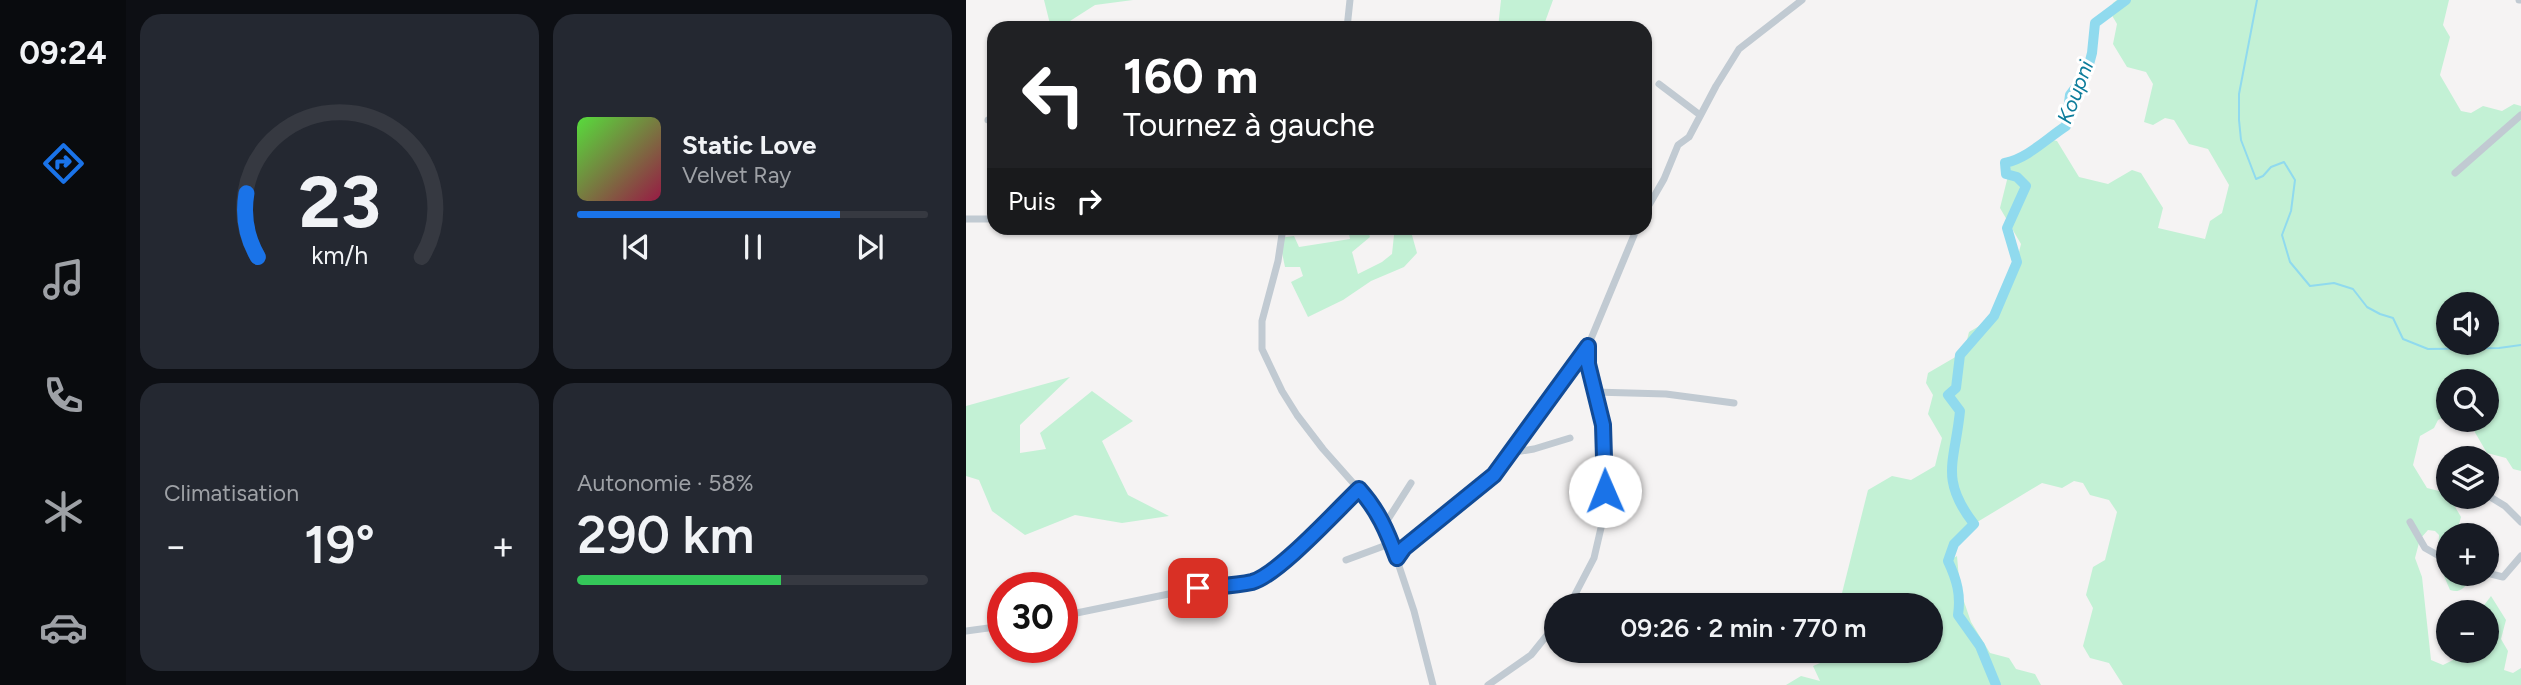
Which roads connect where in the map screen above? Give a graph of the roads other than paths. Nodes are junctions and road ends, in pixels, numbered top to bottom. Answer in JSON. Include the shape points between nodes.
{"nodes":[{"id":1,"x":1350,"y":0,"type":"edge"},
{"id":2,"x":1802,"y":0,"type":"edge"},
{"id":3,"x":1348,"y":21,"type":"edge"},
{"id":4,"x":1659,"y":84,"type":"dead end"},
{"id":5,"x":1700,"y":115,"type":"junction"},
{"id":6,"x":2521,"y":115,"type":"edge"},
{"id":7,"x":2455,"y":173,"type":"dead end"},
{"id":8,"x":1652,"y":200,"type":"edge"},
{"id":9,"x":966,"y":219,"type":"edge"},
{"id":10,"x":987,"y":219,"type":"edge"},
{"id":11,"x":1282,"y":235,"type":"edge"},
{"id":12,"x":1634,"y":235,"type":"edge"},
{"id":13,"x":1588,"y":346,"type":"junction"},
{"id":14,"x":1594,"y":392,"type":"junction"},
{"id":15,"x":1734,"y":403,"type":"dead end"},
{"id":16,"x":1570,"y":438,"type":"dead end"},
{"id":17,"x":1509,"y":453,"type":"junction"},
{"id":18,"x":1411,"y":482,"type":"dead end"},
{"id":19,"x":1359,"y":489,"type":"junction"},
{"id":20,"x":2499,"y":502,"type":"edge"},
{"id":21,"x":2410,"y":522,"type":"dead end"},
{"id":22,"x":2521,"y":522,"type":"edge"},
{"id":23,"x":1385,"y":524,"type":"junction"},
{"id":24,"x":1392,"y":543,"type":"junction"},
{"id":25,"x":2436,"y":554,"type":"edge"},
{"id":26,"x":2521,"y":556,"type":"edge"},
{"id":27,"x":1397,"y":558,"type":"junction"},
{"id":28,"x":1346,"y":560,"type":"dead end"},
{"id":29,"x":2499,"y":576,"type":"edge"},
{"id":30,"x":1576,"y":593,"type":"edge"},
{"id":31,"x":1078,"y":613,"type":"edge"},
{"id":32,"x":987,"y":628,"type":"edge"},
{"id":33,"x":966,"y":631,"type":"edge"},
{"id":34,"x":1544,"y":639,"type":"edge"},
{"id":35,"x":1433,"y":685,"type":"edge"},
{"id":36,"x":1488,"y":685,"type":"edge"}],
"edges":[{"from":1,"to":3,"type":"street"},
{"from":2,"to":5,"type":"street","via":[[1739,49]]},
{"from":4,"to":5,"type":"street"},
{"from":5,"to":8,"type":"street","via":[[1689,137],[1678,145]]},
{"from":6,"to":7,"type":"street"},
{"from":9,"to":10,"type":"street"},
{"from":11,"to":19,"type":"street","via":[[1262,321],[1262,349],[1297,415]]},
{"from":12,"to":13,"type":"street"},
{"from":13,"to":14,"type":"street"},
{"from":13,"to":17,"type":"street"},
{"from":14,"to":15,"type":"street","via":[[1667,394]]},
{"from":14,"to":30,"type":"street","via":[[1603,425],[1604,516],[1594,558]]},
{"from":16,"to":17,"type":"street"},
{"from":17,"to":27,"type":"street","via":[[1494,475]]},
{"from":18,"to":23,"type":"street"},
{"from":19,"to":23,"type":"street"},
{"from":19,"to":31,"type":"street","via":[[1261,578]]},
{"from":20,"to":22,"type":"street"},
{"from":21,"to":25,"type":"street","via":[[2425,548]]},
{"from":23,"to":24,"type":"street"},
{"from":24,"to":27,"type":"street"},
{"from":24,"to":28,"type":"street"},
{"from":26,"to":29,"type":"street"},
{"from":27,"to":35,"type":"street"},
{"from":32,"to":33,"type":"street"},
{"from":34,"to":36,"type":"street","via":[[1531,655]]}]}
